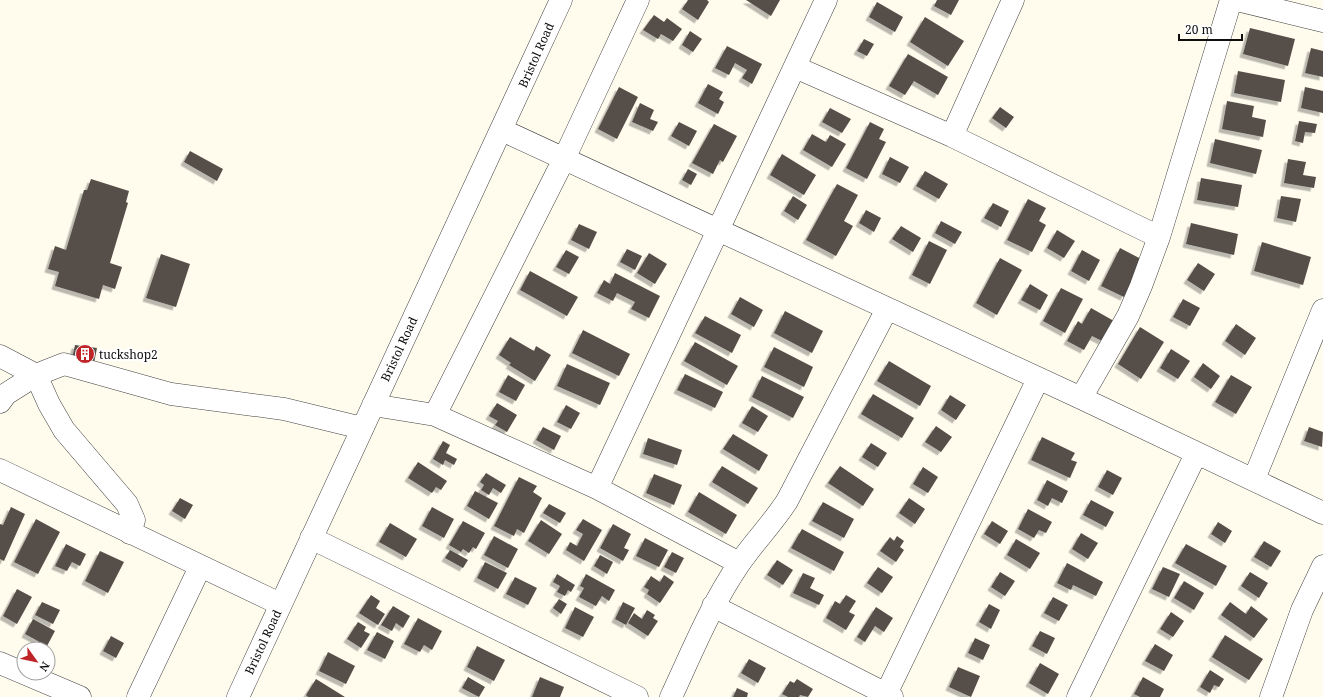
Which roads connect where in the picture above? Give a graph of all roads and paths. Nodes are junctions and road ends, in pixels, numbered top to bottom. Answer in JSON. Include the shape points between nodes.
{"nodes":[{"id":1,"x":561,"y":0,"type":"edge"},
{"id":2,"x":638,"y":0,"type":"edge"},
{"id":3,"x":826,"y":0,"type":"edge"},
{"id":4,"x":1013,"y":0,"type":"edge"},
{"id":5,"x":1231,"y":0,"type":"edge"},
{"id":6,"x":1237,"y":0,"type":"edge"},
{"id":7,"x":1323,"y":21,"type":"edge"},
{"id":8,"x":795,"y":67,"type":"junction"},
{"id":9,"x":502,"y":130,"type":"junction"},
{"id":10,"x":952,"y":136,"type":"junction"},
{"id":11,"x":564,"y":159,"type":"junction"},
{"id":12,"x":718,"y":230,"type":"junction"},
{"id":13,"x":1159,"y":237,"type":"junction"},
{"id":14,"x":887,"y":309,"type":"junction"},
{"id":15,"x":1323,"y":310,"type":"edge"},
{"id":16,"x":0,"y":356,"type":"edge"},
{"id":17,"x":36,"y":375,"type":"junction"},
{"id":18,"x":1038,"y":379,"type":"junction"},
{"id":19,"x":1081,"y":398,"type":"junction"},
{"id":20,"x":0,"y":402,"type":"edge"},
{"id":21,"x":373,"y":405,"type":"junction"},
{"id":22,"x":435,"y":415,"type":"junction"},
{"id":23,"x":362,"y":428,"type":"junction"},
{"id":24,"x":1196,"y":454,"type":"junction"},
{"id":25,"x":0,"y":470,"type":"edge"},
{"id":26,"x":1254,"y":479,"type":"junction"},
{"id":27,"x":597,"y":488,"type":"junction"},
{"id":28,"x":1323,"y":513,"type":"edge"},
{"id":29,"x":130,"y":533,"type":"junction"},
{"id":30,"x":311,"y":538,"type":"junction"},
{"id":31,"x":739,"y":563,"type":"junction"},
{"id":32,"x":1323,"y":566,"type":"edge"},
{"id":33,"x":200,"y":567,"type":"junction"},
{"id":34,"x":280,"y":604,"type":"junction"},
{"id":35,"x":713,"y":606,"type":"junction"},
{"id":36,"x":0,"y":663,"type":"edge"},
{"id":37,"x":877,"y":693,"type":"edge"},
{"id":38,"x":240,"y":696,"type":"edge"},
{"id":39,"x":80,"y":697,"type":"edge"},
{"id":40,"x":138,"y":697,"type":"edge"},
{"id":41,"x":637,"y":697,"type":"edge"},
{"id":42,"x":671,"y":697,"type":"edge"},
{"id":43,"x":1078,"y":697,"type":"edge"},
{"id":44,"x":1271,"y":697,"type":"edge"}],
"edges":[{"from":1,"to":9,"type":"street","name":"Bristol Road"},
{"from":2,"to":11,"type":"street"},
{"from":3,"to":8,"type":"street"},
{"from":4,"to":10,"type":"street"},
{"from":5,"to":13,"type":"street"},
{"from":6,"to":7,"type":"street"},
{"from":8,"to":10,"type":"street"},
{"from":8,"to":12,"type":"street"},
{"from":9,"to":11,"type":"street"},
{"from":9,"to":21,"type":"street","name":"Bristol Road"},
{"from":10,"to":13,"type":"street"},
{"from":11,"to":12,"type":"street"},
{"from":11,"to":22,"type":"street"},
{"from":12,"to":14,"type":"street"},
{"from":12,"to":27,"type":"street"},
{"from":13,"to":19,"type":"street","via":[[1132,306]]},
{"from":14,"to":18,"type":"street"},
{"from":14,"to":31,"type":"street","via":[[787,501]]},
{"from":15,"to":26,"type":"street"},
{"from":16,"to":17,"type":"street"},
{"from":17,"to":20,"type":"street","via":[[6,394]]},
{"from":17,"to":23,"type":"street","via":[[64,364],[171,394],[284,409]]},
{"from":17,"to":29,"type":"street","via":[[64,430],[127,504],[134,520]]},
{"from":18,"to":19,"type":"street"},
{"from":18,"to":37,"type":"street"},
{"from":19,"to":24,"type":"street"},
{"from":21,"to":22,"type":"street"},
{"from":21,"to":23,"type":"street","name":"Bristol Road"},
{"from":22,"to":27,"type":"street"},
{"from":23,"to":30,"type":"street","name":"Bristol Road"},
{"from":24,"to":26,"type":"street"},
{"from":24,"to":43,"type":"street"},
{"from":25,"to":29,"type":"street"},
{"from":26,"to":28,"type":"street"},
{"from":27,"to":31,"type":"street"},
{"from":29,"to":33,"type":"street"},
{"from":30,"to":34,"type":"street","name":"Bristol Road"},
{"from":30,"to":41,"type":"street"},
{"from":31,"to":35,"type":"street"},
{"from":32,"to":44,"type":"street","via":[[1302,610]]},
{"from":33,"to":34,"type":"street"},
{"from":33,"to":40,"type":"street"},
{"from":34,"to":38,"type":"street","name":"Bristol Road"},
{"from":35,"to":37,"type":"street"},
{"from":35,"to":42,"type":"street"},
{"from":36,"to":39,"type":"street"}]}
